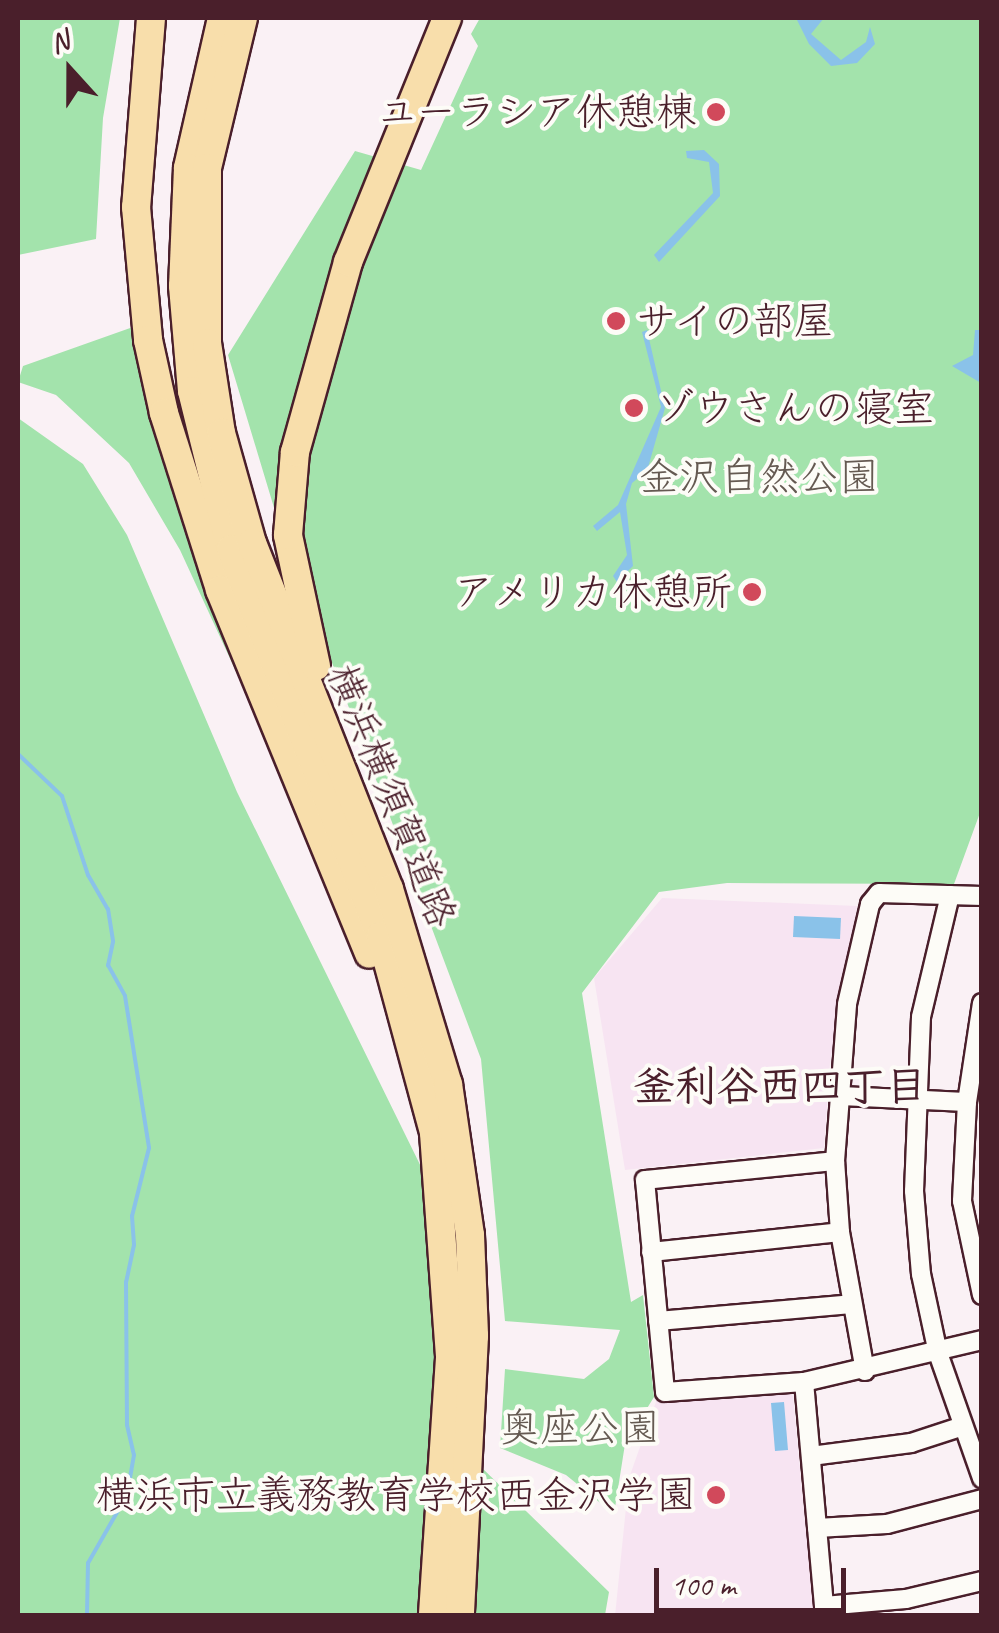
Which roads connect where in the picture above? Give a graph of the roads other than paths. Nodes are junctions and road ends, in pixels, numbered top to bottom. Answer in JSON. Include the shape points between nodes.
{"nodes":[{"id":1,"x":151,"y":18,"type":"edge"},
{"id":2,"x":222,"y":18,"type":"edge"},
{"id":3,"x":242,"y":18,"type":"edge"},
{"id":4,"x":446,"y":18,"type":"edge"},
{"id":5,"x":193,"y":236,"type":"junction"},
{"id":6,"x":196,"y":332,"type":"junction"},
{"id":7,"x":950,"y":895,"type":"junction"},
{"id":8,"x":982,"y":896,"type":"edge"},
{"id":9,"x":982,"y":1003,"type":"edge"},
{"id":10,"x":448,"y":1084,"type":"junction"},
{"id":11,"x":840,"y":1096,"type":"junction"},
{"id":12,"x":914,"y":1100,"type":"junction"},
{"id":13,"x":967,"y":1102,"type":"junction"},
{"id":14,"x":835,"y":1161,"type":"junction"},
{"id":15,"x":443,"y":1200,"type":"junction"},
{"id":16,"x":840,"y":1232,"type":"junction"},
{"id":17,"x":458,"y":1236,"type":"junction"},
{"id":18,"x":651,"y":1252,"type":"junction"},
{"id":19,"x":979,"y":1263,"type":"edge"},
{"id":20,"x":982,"y":1294,"type":"edge"},
{"id":21,"x":851,"y":1304,"type":"junction"},
{"id":22,"x":658,"y":1322,"type":"junction"},
{"id":23,"x":982,"y":1340,"type":"edge"},
{"id":24,"x":938,"y":1353,"type":"junction"},
{"id":25,"x":865,"y":1371,"type":"junction"},
{"id":26,"x":804,"y":1382,"type":"junction"},
{"id":27,"x":960,"y":1427,"type":"junction"},
{"id":28,"x":812,"y":1456,"type":"junction"},
{"id":29,"x":982,"y":1478,"type":"edge"},
{"id":30,"x":982,"y":1500,"type":"edge"},
{"id":31,"x":817,"y":1528,"type":"junction"},
{"id":32,"x":982,"y":1580,"type":"edge"},
{"id":33,"x":449,"y":1586,"type":"junction"},
{"id":34,"x":825,"y":1610,"type":"edge"},
{"id":35,"x":434,"y":1616,"type":"edge"},
{"id":36,"x":460,"y":1616,"type":"edge"}],
"edges":[{"from":1,"to":15,"type":"highway","via":[[137,142],[137,244],[148,340],[190,506],[380,983]]},
{"from":2,"to":5,"type":"highway","name":"横浜横須賀道路","via":[[197,108]]},
{"from":3,"to":5,"type":"highway","name":"横浜横須賀道路"},
{"from":4,"to":10,"type":"highway","via":[[367,212],[302,419],[288,535],[309,646],[423,955]]},
{"from":5,"to":6,"type":"highway","name":"横浜横須賀道路"},
{"from":6,"to":10,"type":"highway","name":"横浜横須賀道路","via":[[252,542],[390,889]]},
{"from":6,"to":15,"type":"highway","name":"横浜横須賀道路","via":[[212,488],[254,614],[381,936],[422,1074]]},
{"from":7,"to":8,"type":"street"},
{"from":7,"to":11,"type":"street","via":[[874,897],[847,1004]]},
{"from":7,"to":12,"type":"street","via":[[921,1016]]},
{"from":9,"to":13,"type":"street"},
{"from":10,"to":17,"type":"highway","name":"横浜横須賀道路"},
{"from":11,"to":12,"type":"street"},
{"from":11,"to":14,"type":"street"},
{"from":12,"to":13,"type":"street"},
{"from":12,"to":24,"type":"street","via":[[921,1274]]},
{"from":13,"to":19,"type":"street","via":[[962,1200]]},
{"from":14,"to":16,"type":"street"},
{"from":14,"to":18,"type":"street","via":[[645,1180]]},
{"from":15,"to":17,"type":"highway","name":"横浜横須賀道路"},
{"from":16,"to":18,"type":"street"},
{"from":16,"to":21,"type":"street"},
{"from":17,"to":33,"type":"highway","name":"横浜横須賀道路","via":[[448,1424]]},
{"from":18,"to":22,"type":"street"},
{"from":19,"to":20,"type":"street"},
{"from":21,"to":22,"type":"street"},
{"from":21,"to":25,"type":"street"},
{"from":22,"to":26,"type":"street","via":[[665,1392]]},
{"from":23,"to":24,"type":"street"},
{"from":24,"to":25,"type":"street"},
{"from":24,"to":27,"type":"street"},
{"from":25,"to":26,"type":"street"},
{"from":26,"to":28,"type":"street"},
{"from":27,"to":28,"type":"street","via":[[911,1444]]},
{"from":27,"to":29,"type":"street"},
{"from":28,"to":31,"type":"street"},
{"from":30,"to":31,"type":"street","via":[[887,1524]]},
{"from":31,"to":34,"type":"street"},
{"from":32,"to":34,"type":"street"},
{"from":33,"to":35,"type":"highway","name":"横浜横須賀道路"},
{"from":33,"to":36,"type":"highway","name":"横浜横須賀道路"}]}
